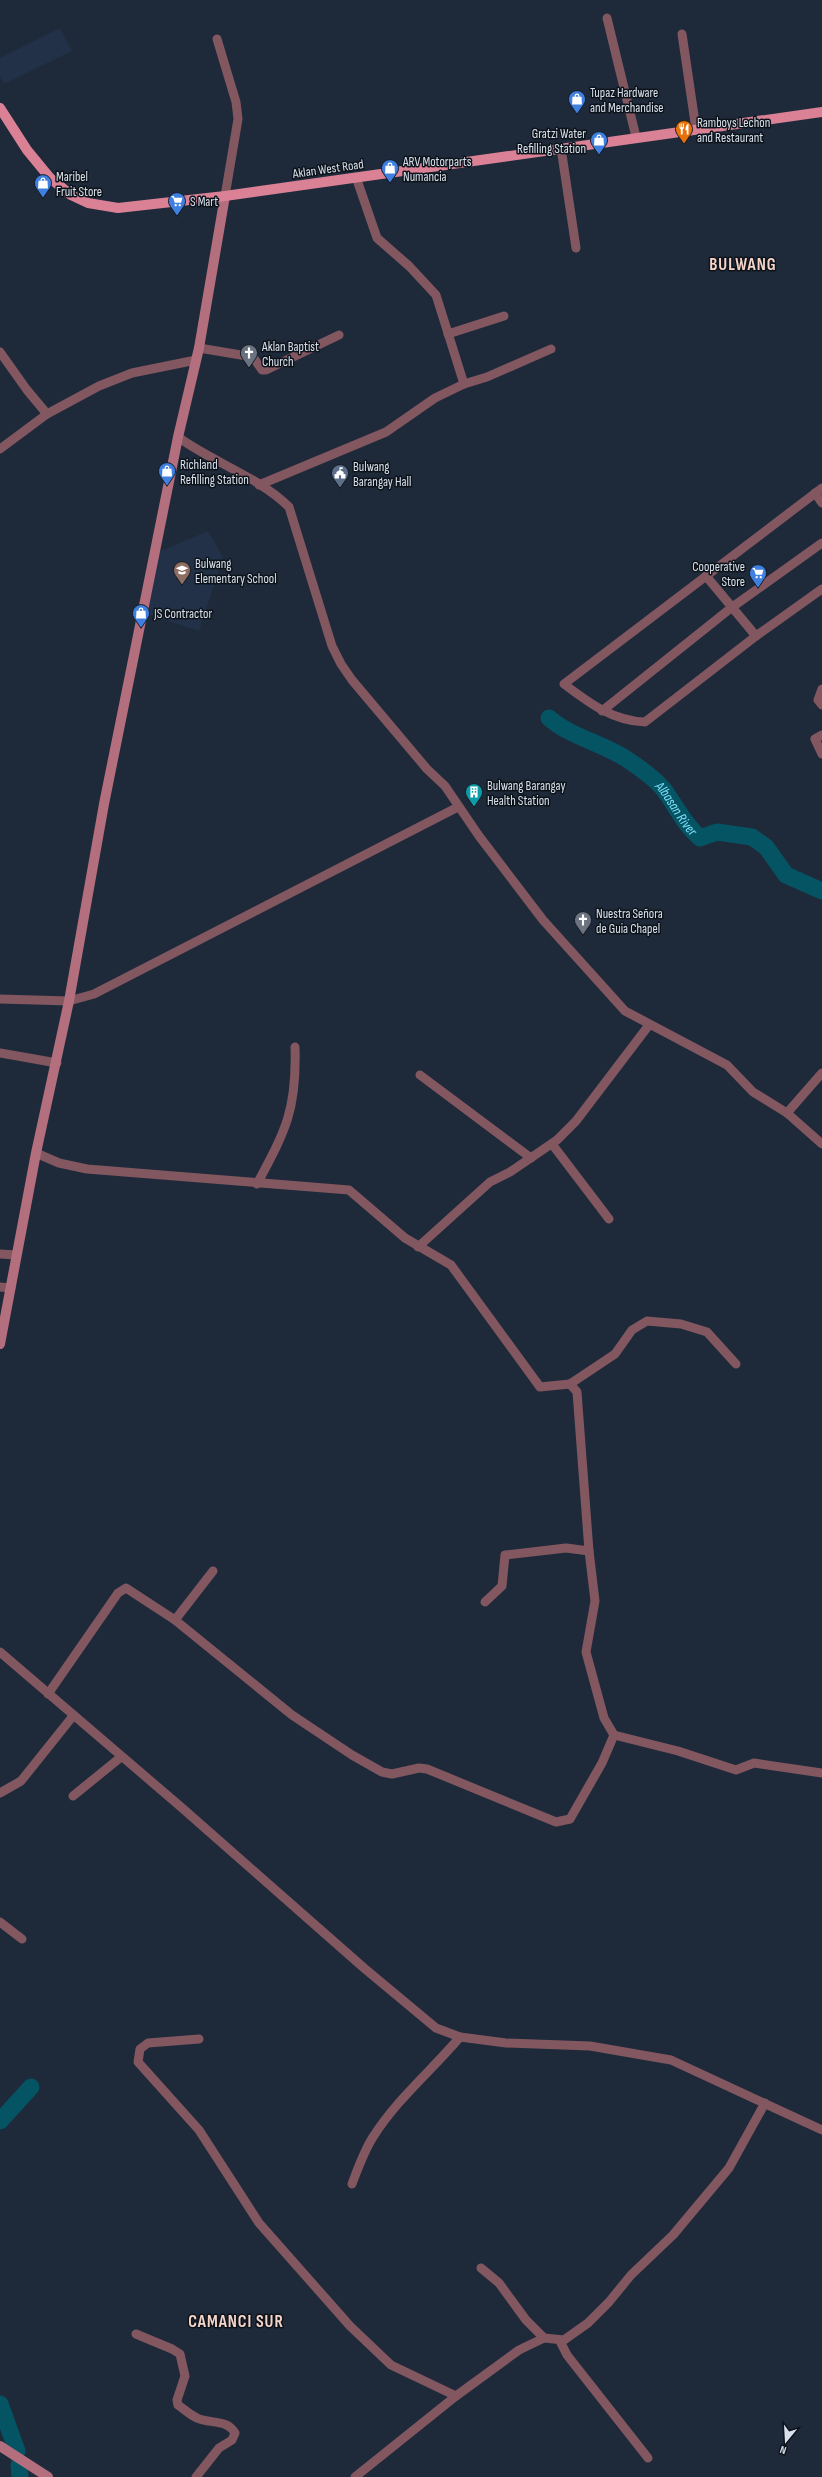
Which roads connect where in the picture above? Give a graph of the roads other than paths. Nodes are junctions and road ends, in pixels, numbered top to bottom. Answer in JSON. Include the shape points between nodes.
{"nodes":[{"id":1,"x":607,"y":18,"type":"dead end"},
{"id":2,"x":682,"y":34,"type":"dead end"},
{"id":3,"x":216,"y":39,"type":"dead end"},
{"id":4,"x":0,"y":108,"type":"edge"},
{"id":5,"x":822,"y":112,"type":"edge"},
{"id":6,"x":696,"y":129,"type":"junction"},
{"id":7,"x":636,"y":137,"type":"junction"},
{"id":8,"x":561,"y":148,"type":"junction"},
{"id":9,"x":356,"y":177,"type":"junction"},
{"id":10,"x":225,"y":196,"type":"junction"},
{"id":11,"x":576,"y":248,"type":"dead end"},
{"id":12,"x":504,"y":316,"type":"dead end"},
{"id":13,"x":448,"y":334,"type":"junction"},
{"id":14,"x":339,"y":335,"type":"dead end"},
{"id":15,"x":199,"y":348,"type":"junction"},
{"id":16,"x":551,"y":349,"type":"dead end"},
{"id":17,"x":0,"y":352,"type":"edge"},
{"id":18,"x":196,"y":360,"type":"junction"},
{"id":19,"x":464,"y":384,"type":"junction"},
{"id":20,"x":47,"y":414,"type":"junction"},
{"id":21,"x":178,"y":437,"type":"junction"},
{"id":22,"x":0,"y":449,"type":"edge"},
{"id":23,"x":259,"y":485,"type":"junction"},
{"id":24,"x":818,"y":491,"type":"edge"},
{"id":25,"x":822,"y":503,"type":"edge"},
{"id":26,"x":822,"y":543,"type":"edge"},
{"id":27,"x":706,"y":576,"type":"junction"},
{"id":28,"x":822,"y":589,"type":"edge"},
{"id":29,"x":731,"y":608,"type":"junction"},
{"id":30,"x":756,"y":636,"type":"junction"},
{"id":31,"x":822,"y":688,"type":"edge"},
{"id":32,"x":822,"y":705,"type":"edge"},
{"id":33,"x":602,"y":711,"type":"junction"},
{"id":34,"x":822,"y":735,"type":"edge"},
{"id":35,"x":822,"y":754,"type":"edge"},
{"id":36,"x":458,"y":807,"type":"junction"},
{"id":37,"x":0,"y":999,"type":"edge"},
{"id":38,"x":69,"y":1001,"type":"junction"},
{"id":39,"x":649,"y":1025,"type":"junction"},
{"id":40,"x":294,"y":1047,"type":"dead end"},
{"id":41,"x":0,"y":1053,"type":"edge"},
{"id":42,"x":57,"y":1063,"type":"junction"},
{"id":43,"x":822,"y":1073,"type":"edge"},
{"id":44,"x":420,"y":1075,"type":"dead end"},
{"id":45,"x":787,"y":1112,"type":"junction"},
{"id":46,"x":552,"y":1144,"type":"junction"},
{"id":47,"x":822,"y":1144,"type":"edge"},
{"id":48,"x":36,"y":1153,"type":"junction"},
{"id":49,"x":531,"y":1158,"type":"junction"},
{"id":50,"x":257,"y":1184,"type":"junction"},
{"id":51,"x":609,"y":1219,"type":"dead end"},
{"id":52,"x":418,"y":1247,"type":"junction"},
{"id":53,"x":0,"y":1254,"type":"edge"},
{"id":54,"x":16,"y":1255,"type":"junction"},
{"id":55,"x":0,"y":1287,"type":"edge"},
{"id":56,"x":11,"y":1288,"type":"junction"},
{"id":57,"x":0,"y":1344,"type":"edge"},
{"id":58,"x":736,"y":1364,"type":"dead end"},
{"id":59,"x":570,"y":1384,"type":"junction"},
{"id":60,"x":589,"y":1551,"type":"junction"},
{"id":61,"x":214,"y":1571,"type":"dead end"},
{"id":62,"x":485,"y":1602,"type":"dead end"},
{"id":63,"x":175,"y":1620,"type":"junction"},
{"id":64,"x":0,"y":1652,"type":"edge"},
{"id":65,"x":48,"y":1694,"type":"junction"},
{"id":66,"x":73,"y":1716,"type":"junction"},
{"id":67,"x":614,"y":1735,"type":"junction"},
{"id":68,"x":121,"y":1757,"type":"junction"},
{"id":69,"x":822,"y":1773,"type":"edge"},
{"id":70,"x":0,"y":1793,"type":"edge"},
{"id":71,"x":73,"y":1796,"type":"dead end"},
{"id":72,"x":0,"y":1922,"type":"edge"},
{"id":73,"x":22,"y":1939,"type":"dead end"},
{"id":74,"x":460,"y":2037,"type":"junction"},
{"id":75,"x":199,"y":2038,"type":"dead end"},
{"id":76,"x":765,"y":2103,"type":"junction"},
{"id":77,"x":822,"y":2130,"type":"edge"},
{"id":78,"x":352,"y":2184,"type":"dead end"},
{"id":79,"x":481,"y":2268,"type":"dead end"},
{"id":80,"x":136,"y":2334,"type":"dead end"},
{"id":81,"x":544,"y":2338,"type":"junction"},
{"id":82,"x":560,"y":2341,"type":"junction"},
{"id":83,"x":456,"y":2396,"type":"junction"},
{"id":84,"x":0,"y":2446,"type":"edge"},
{"id":85,"x":648,"y":2458,"type":"dead end"},
{"id":86,"x":48,"y":2477,"type":"edge"},
{"id":87,"x":196,"y":2477,"type":"edge"},
{"id":88,"x":355,"y":2477,"type":"edge"}],
"edges":[{"from":1,"to":7,"type":"street"},
{"from":2,"to":6,"type":"street"},
{"from":3,"to":10,"type":"street","via":[[236,102],[238,119]]},
{"from":4,"to":10,"type":"main road","name":"Aklan West Road","via":[[40,168],[61,187],[88,203],[103,207],[135,207]]},
{"from":5,"to":6,"type":"main road","name":"Aklan West Road"},
{"from":6,"to":7,"type":"main road","name":"Aklan West Road"},
{"from":7,"to":8,"type":"main road","name":"Aklan West Road"},
{"from":8,"to":9,"type":"main road","name":"Aklan West Road"},
{"from":8,"to":11,"type":"street"},
{"from":9,"to":10,"type":"main road","name":"Aklan West Road"},
{"from":9,"to":13,"type":"street","via":[[377,238],[409,266],[436,295]]},
{"from":10,"to":15,"type":"street"},
{"from":12,"to":13,"type":"street"},
{"from":13,"to":19,"type":"street"},
{"from":14,"to":15,"type":"street","via":[[266,370],[262,370],[253,357]]},
{"from":15,"to":18,"type":"street"},
{"from":16,"to":19,"type":"street","via":[[487,377]]},
{"from":17,"to":20,"type":"street"},
{"from":18,"to":20,"type":"street","via":[[132,373],[99,386]]},
{"from":18,"to":21,"type":"street"},
{"from":19,"to":23,"type":"street","via":[[435,398],[386,432]]},
{"from":20,"to":22,"type":"street"},
{"from":21,"to":23,"type":"street"},
{"from":21,"to":38,"type":"street","via":[[104,804]]},
{"from":23,"to":36,"type":"street","via":[[277,495],[289,507],[330,639],[341,664],[372,705],[445,786]]},
{"from":24,"to":25,"type":"street"},
{"from":24,"to":27,"type":"street"},
{"from":26,"to":29,"type":"street"},
{"from":27,"to":29,"type":"street"},
{"from":27,"to":33,"type":"street","via":[[564,684]]},
{"from":28,"to":30,"type":"street"},
{"from":29,"to":30,"type":"street"},
{"from":29,"to":33,"type":"street"},
{"from":30,"to":33,"type":"street","via":[[645,722],[629,722]]},
{"from":31,"to":32,"type":"street","via":[[818,700]]},
{"from":34,"to":35,"type":"street","via":[[814,740]]},
{"from":36,"to":38,"type":"street","via":[[118,984]]},
{"from":36,"to":39,"type":"street","via":[[543,920],[625,1011]]},
{"from":37,"to":38,"type":"street"},
{"from":38,"to":42,"type":"street"},
{"from":39,"to":45,"type":"street","via":[[727,1065],[753,1092]]},
{"from":39,"to":46,"type":"street","via":[[576,1121]]},
{"from":40,"to":50,"type":"street","via":[[296,1080],[291,1114],[283,1136]]},
{"from":41,"to":42,"type":"street"},
{"from":42,"to":48,"type":"street"},
{"from":43,"to":45,"type":"street"},
{"from":44,"to":49,"type":"street"},
{"from":45,"to":47,"type":"street"},
{"from":46,"to":49,"type":"street"},
{"from":46,"to":51,"type":"street"},
{"from":48,"to":50,"type":"street","via":[[59,1163],[87,1169]]},
{"from":48,"to":54,"type":"street"},
{"from":49,"to":52,"type":"street","via":[[490,1182]]},
{"from":50,"to":52,"type":"street","via":[[349,1190]]},
{"from":52,"to":59,"type":"street","via":[[451,1265],[540,1387]]},
{"from":53,"to":54,"type":"street"},
{"from":54,"to":56,"type":"street"},
{"from":55,"to":56,"type":"street"},
{"from":56,"to":57,"type":"street"},
{"from":58,"to":59,"type":"street","via":[[707,1332],[681,1324],[647,1322],[632,1330],[615,1354]]},
{"from":59,"to":60,"type":"street","via":[[576,1392]]},
{"from":60,"to":62,"type":"street","via":[[566,1548],[505,1555],[502,1586]]},
{"from":60,"to":67,"type":"street","via":[[595,1601],[586,1652],[604,1718]]},
{"from":61,"to":63,"type":"street"},
{"from":63,"to":65,"type":"street","via":[[130,1590],[123,1589]]},
{"from":63,"to":67,"type":"street","via":[[292,1715],[370,1765],[392,1774],[419,1768],[427,1769],[556,1822],[570,1819],[602,1763]]},
{"from":64,"to":65,"type":"street"},
{"from":65,"to":66,"type":"street"},
{"from":66,"to":68,"type":"street"},
{"from":66,"to":70,"type":"street","via":[[21,1781]]},
{"from":67,"to":69,"type":"street","via":[[678,1751],[736,1770],[754,1764]]},
{"from":68,"to":71,"type":"street"},
{"from":68,"to":74,"type":"street","via":[[182,1806],[436,2028]]},
{"from":72,"to":73,"type":"street"},
{"from":74,"to":76,"type":"street","via":[[590,2046],[651,2055],[695,2070]]},
{"from":74,"to":78,"type":"street","via":[[433,2069],[398,2103],[377,2131]]},
{"from":75,"to":83,"type":"street","via":[[148,2043],[140,2049],[138,2062],[199,2130],[258,2223],[350,2326],[391,2365]]},
{"from":76,"to":77,"type":"street"},
{"from":76,"to":82,"type":"street","via":[[729,2168],[673,2235],[631,2275],[588,2323]]},
{"from":79,"to":81,"type":"street","via":[[499,2282],[526,2320]]},
{"from":80,"to":87,"type":"street","via":[[180,2354],[185,2376],[178,2404],[198,2419],[217,2421],[232,2428],[235,2433],[232,2440],[219,2448]]},
{"from":81,"to":82,"type":"street"},
{"from":81,"to":83,"type":"street","via":[[519,2350]]},
{"from":82,"to":85,"type":"street","via":[[567,2356]]},
{"from":83,"to":88,"type":"street"},
{"from":84,"to":86,"type":"street"}]}
